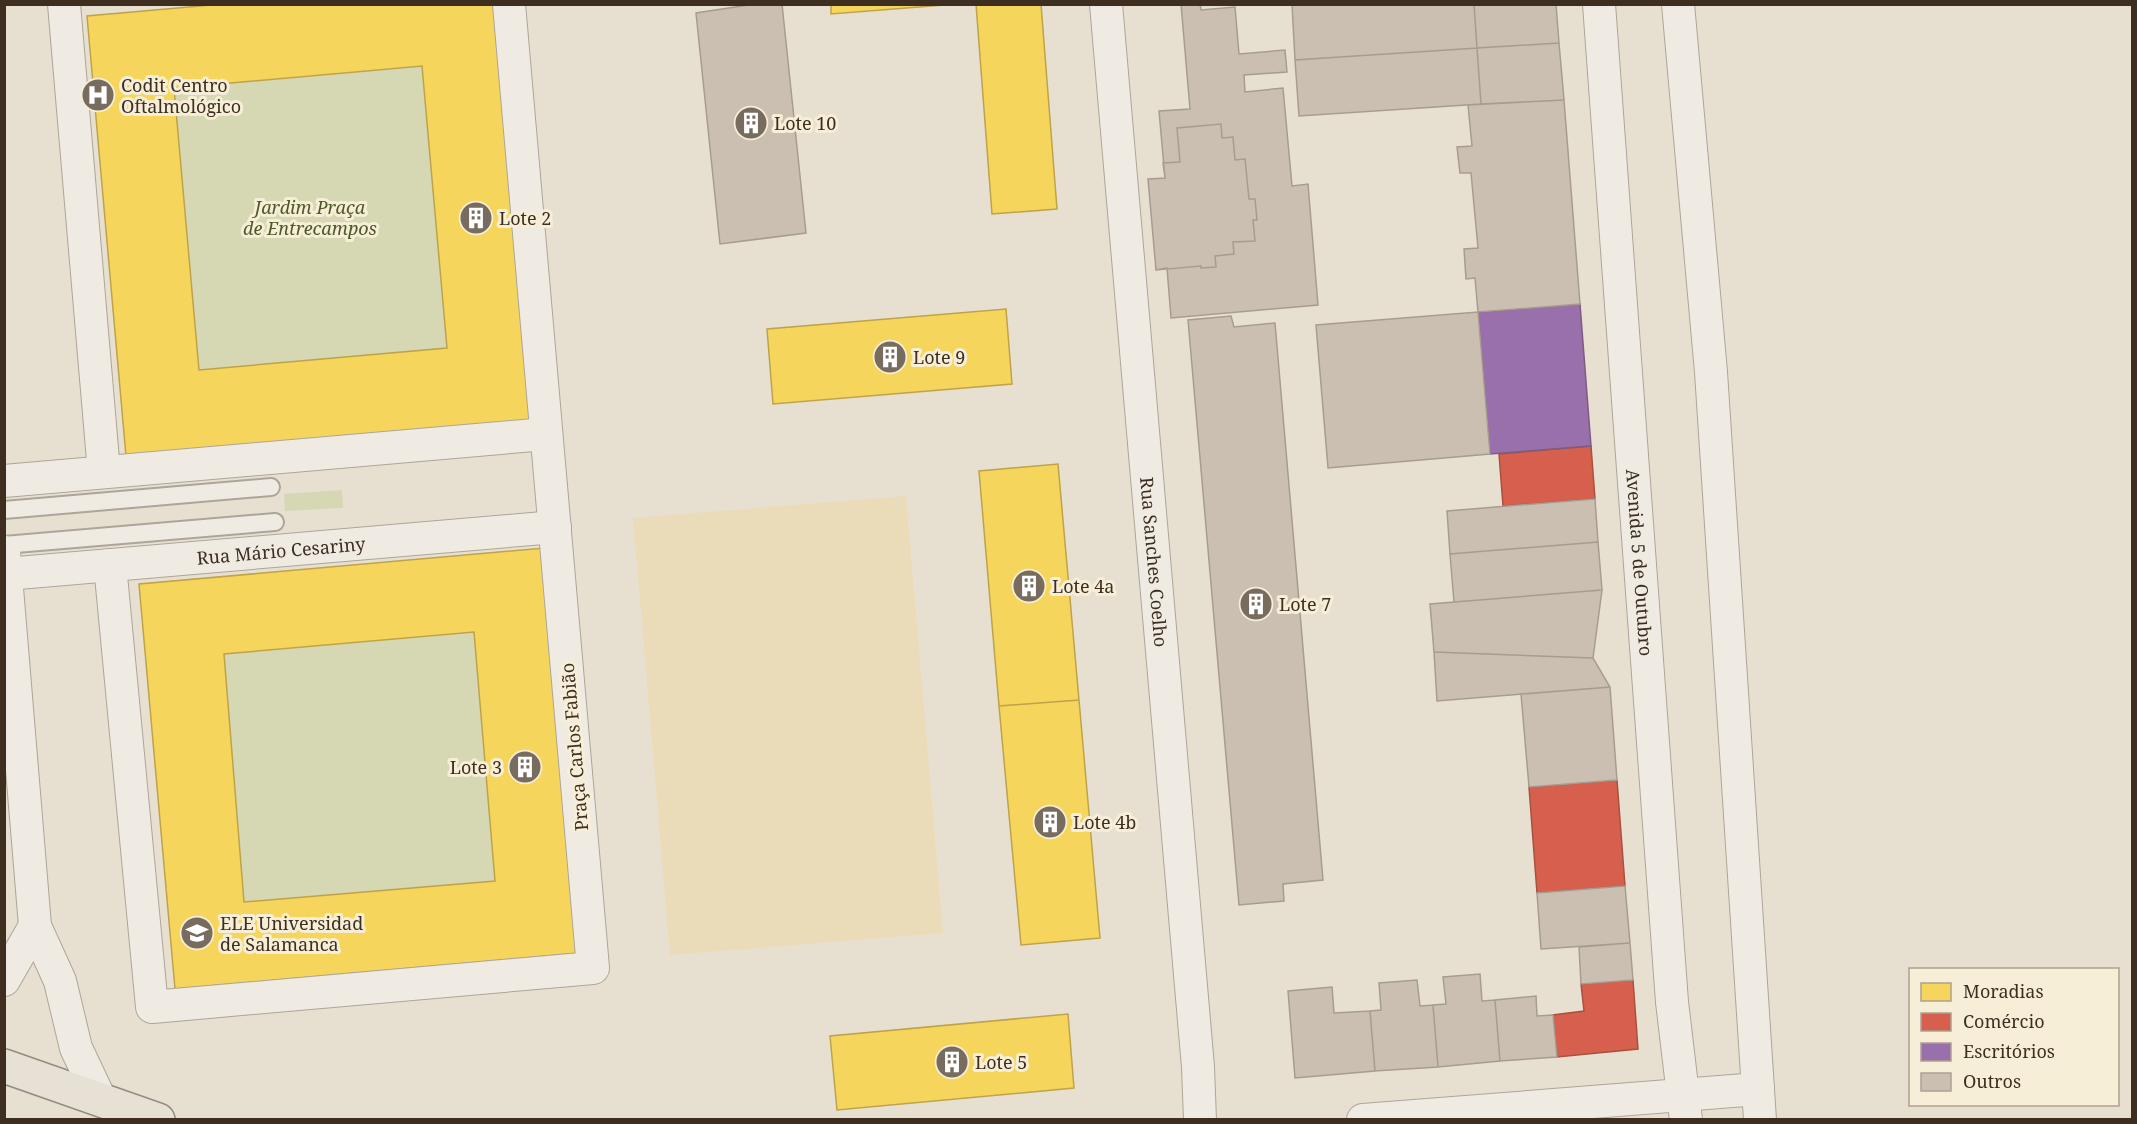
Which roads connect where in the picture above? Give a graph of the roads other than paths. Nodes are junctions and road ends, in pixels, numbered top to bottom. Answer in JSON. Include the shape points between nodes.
{"nodes":[{"id":1,"x":64,"y":4,"type":"edge"},
{"id":2,"x":508,"y":4,"type":"edge"},
{"id":3,"x":1106,"y":4,"type":"edge"},
{"id":4,"x":1599,"y":4,"type":"edge"},
{"id":5,"x":1678,"y":4,"type":"edge"},
{"id":6,"x":546,"y":434,"type":"junction"},
{"id":7,"x":104,"y":472,"type":"junction"},
{"id":8,"x":4,"y":481,"type":"edge"},
{"id":9,"x":272,"y":487,"type":"dead end"},
{"id":10,"x":4,"y":510,"type":"edge"},
{"id":11,"x":275,"y":522,"type":"dead end"},
{"id":12,"x":555,"y":527,"type":"junction"},
{"id":13,"x":110,"y":565,"type":"junction"},
{"id":14,"x":5,"y":567,"type":"edge"},
{"id":15,"x":35,"y":926,"type":"junction"},
{"id":16,"x":4,"y":980,"type":"edge"},
{"id":17,"x":4,"y":1066,"type":"edge"},
{"id":18,"x":100,"y":1099,"type":"junction"},
{"id":19,"x":1759,"y":1104,"type":"edge"},
{"id":20,"x":1685,"y":1107,"type":"edge"},
{"id":21,"x":158,"y":1119,"type":"edge"},
{"id":22,"x":1200,"y":1119,"type":"edge"},
{"id":23,"x":1363,"y":1119,"type":"edge"}],
"edges":[{"from":1,"to":7,"type":"street"},
{"from":2,"to":6,"type":"street","name":"Praça Carlos Fabião"},
{"from":3,"to":22,"type":"street","name":"Rua Sanches Coelho"},
{"from":4,"to":20,"type":"street","name":"Avenida 5 de Outubro","via":[[1672,1002]]},
{"from":5,"to":19,"type":"street","via":[[1711,372]]},
{"from":6,"to":7,"type":"street"},
{"from":6,"to":12,"type":"street","name":"Praça Carlos Fabião"},
{"from":7,"to":8,"type":"street"},
{"from":9,"to":10,"type":"lane"},
{"from":11,"to":14,"type":"lane","name":"Rua Mário Cesariny"},
{"from":12,"to":13,"type":"street","name":"Rua Mário Cesariny"},
{"from":12,"to":13,"type":"street","name":"Praça Carlos Fabião","via":[[594,968],[152,1007]]},
{"from":13,"to":14,"type":"street","name":"Rua Mário Cesariny"},
{"from":14,"to":15,"type":"street"},
{"from":15,"to":16,"type":"street"},
{"from":15,"to":18,"type":"street","via":[[60,981],[76,1048]]},
{"from":17,"to":18,"type":"main road"},
{"from":18,"to":21,"type":"main road"},
{"from":19,"to":20,"type":"street"},
{"from":20,"to":23,"type":"street"}]}
